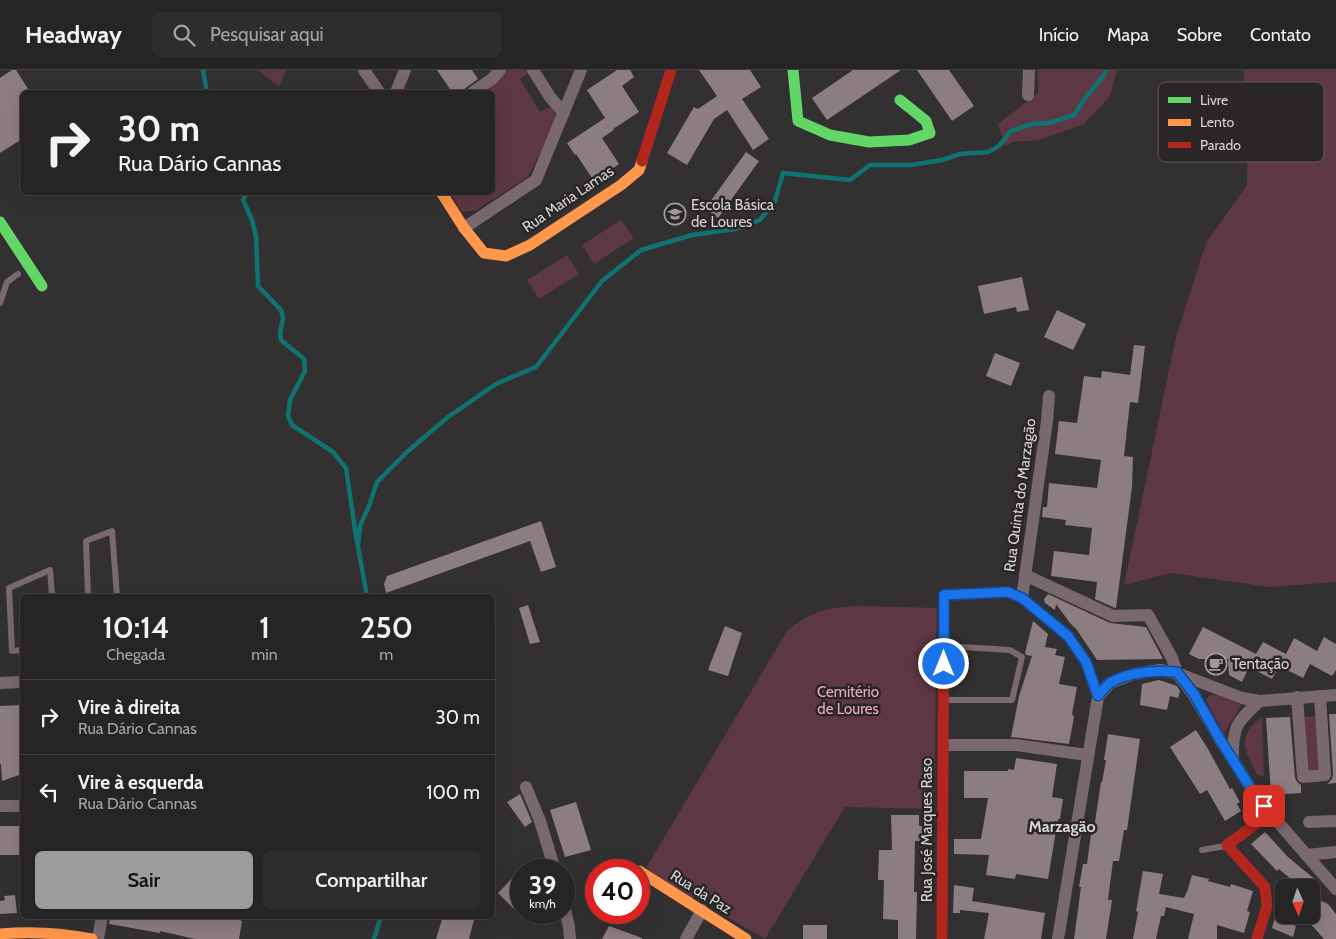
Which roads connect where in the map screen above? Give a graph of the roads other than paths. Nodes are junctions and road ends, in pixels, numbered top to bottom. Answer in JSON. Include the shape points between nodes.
{"nodes":[{"id":1,"x":364,"y":70,"type":"edge"},
{"id":2,"x":405,"y":70,"type":"edge"},
{"id":3,"x":500,"y":70,"type":"edge"},
{"id":4,"x":533,"y":70,"type":"edge"},
{"id":5,"x":581,"y":70,"type":"edge"},
{"id":6,"x":671,"y":70,"type":"edge"},
{"id":7,"x":793,"y":70,"type":"edge"},
{"id":8,"x":1029,"y":70,"type":"edge"},
{"id":9,"x":378,"y":90,"type":"edge"},
{"id":10,"x":397,"y":90,"type":"edge"},
{"id":11,"x":476,"y":90,"type":"edge"},
{"id":12,"x":1028,"y":95,"type":"dead end"},
{"id":13,"x":900,"y":100,"type":"dead end"},
{"id":14,"x":564,"y":113,"type":"junction"},
{"id":15,"x":443,"y":195,"type":"edge"},
{"id":16,"x":0,"y":222,"type":"edge"},
{"id":17,"x":464,"y":228,"type":"junction"},
{"id":18,"x":18,"y":274,"type":"dead end"},
{"id":19,"x":42,"y":286,"type":"dead end"},
{"id":20,"x":0,"y":303,"type":"edge"},
{"id":21,"x":1049,"y":396,"type":"dead end"},
{"id":22,"x":1025,"y":575,"type":"junction"},
{"id":23,"x":52,"y":594,"type":"edge"},
{"id":24,"x":88,"y":594,"type":"edge"},
{"id":25,"x":117,"y":594,"type":"edge"},
{"id":26,"x":1022,"y":598,"type":"junction"},
{"id":27,"x":944,"y":646,"type":"junction"},
{"id":28,"x":20,"y":650,"type":"edge"},
{"id":29,"x":1177,"y":672,"type":"junction"},
{"id":30,"x":20,"y":682,"type":"edge"},
{"id":31,"x":0,"y":683,"type":"edge"},
{"id":32,"x":1098,"y":696,"type":"junction"},
{"id":33,"x":1320,"y":696,"type":"junction"},
{"id":34,"x":1336,"y":696,"type":"edge"},
{"id":35,"x":1297,"y":697,"type":"junction"},
{"id":36,"x":944,"y":700,"type":"junction"},
{"id":37,"x":1260,"y":700,"type":"junction"},
{"id":38,"x":944,"y":745,"type":"junction"},
{"id":39,"x":1087,"y":755,"type":"junction"},
{"id":40,"x":1233,"y":760,"type":"junction"},
{"id":41,"x":526,"y":787,"type":"dead end"},
{"id":42,"x":0,"y":806,"type":"edge"},
{"id":43,"x":20,"y":806,"type":"edge"},
{"id":44,"x":1271,"y":813,"type":"junction"},
{"id":45,"x":1336,"y":820,"type":"edge"},
{"id":46,"x":1309,"y":822,"type":"dead end"},
{"id":47,"x":1226,"y":845,"type":"junction"},
{"id":48,"x":1202,"y":850,"type":"dead end"},
{"id":49,"x":1336,"y":852,"type":"edge"},
{"id":50,"x":1307,"y":854,"type":"junction"},
{"id":51,"x":552,"y":859,"type":"edge"},
{"id":52,"x":650,"y":878,"type":"edge"},
{"id":53,"x":1336,"y":889,"type":"edge"},
{"id":54,"x":702,"y":910,"type":"junction"},
{"id":55,"x":101,"y":919,"type":"edge"},
{"id":56,"x":568,"y":924,"type":"edge"},
{"id":57,"x":0,"y":934,"type":"edge"},
{"id":58,"x":92,"y":939,"type":"edge"},
{"id":59,"x":98,"y":939,"type":"edge"},
{"id":60,"x":570,"y":939,"type":"edge"},
{"id":61,"x":686,"y":939,"type":"edge"},
{"id":62,"x":746,"y":939,"type":"edge"},
{"id":63,"x":942,"y":939,"type":"edge"},
{"id":64,"x":1058,"y":939,"type":"edge"},
{"id":65,"x":1258,"y":939,"type":"edge"}],
"edges":[{"from":1,"to":9,"type":"street"},
{"from":2,"to":10,"type":"street"},
{"from":3,"to":11,"type":"street"},
{"from":4,"to":14,"type":"street"},
{"from":5,"to":14,"type":"street"},
{"from":6,"to":17,"type":"street","name":"Rua Maria Lamas","via":[[639,170],[621,185],[530,245],[506,256],[484,253]]},
{"from":7,"to":13,"type":"street","via":[[798,121],[830,135],[869,142],[909,140],[930,133],[926,121]]},
{"from":8,"to":12,"type":"street"},
{"from":14,"to":17,"type":"street","via":[[536,180]]},
{"from":15,"to":17,"type":"street","name":"Rua Maria Lamas"},
{"from":16,"to":19,"type":"street"},
{"from":18,"to":20,"type":"lane","via":[[7,282]]},
{"from":21,"to":22,"type":"street","name":"Rua Quinta do Marzagão"},
{"from":22,"to":26,"type":"street","name":"Rua Quinta do Marzagão"},
{"from":22,"to":29,"type":"street","via":[[1113,616],[1148,615]]},
{"from":23,"to":28,"type":"lane","via":[[50,570],[9,588],[12,651]]},
{"from":24,"to":25,"type":"lane","via":[[86,541],[112,531]]},
{"from":26,"to":27,"type":"street","via":[[1008,592],[944,595]]},
{"from":26,"to":32,"type":"street","via":[[1068,636],[1086,662]]},
{"from":27,"to":36,"type":"street"},
{"from":27,"to":36,"type":"lane","via":[[1010,650],[1022,656],[1012,700]]},
{"from":29,"to":32,"type":"street","via":[[1160,670],[1134,674],[1110,683]]},
{"from":29,"to":37,"type":"street","via":[[1242,698]]},
{"from":29,"to":40,"type":"street","via":[[1194,694]]},
{"from":30,"to":31,"type":"street"},
{"from":32,"to":39,"type":"street"},
{"from":33,"to":34,"type":"street"},
{"from":33,"to":35,"type":"street"},
{"from":33,"to":35,"type":"street","via":[[1325,775],[1303,776]]},
{"from":35,"to":37,"type":"street"},
{"from":36,"to":38,"type":"street"},
{"from":37,"to":40,"type":"street","via":[[1236,726]]},
{"from":38,"to":39,"type":"street","name":"Rua José Marques Raso","via":[[1016,745]]},
{"from":38,"to":63,"type":"street","name":"Rua José Marques Raso"},
{"from":39,"to":64,"type":"street"},
{"from":40,"to":44,"type":"street","via":[[1257,798]]},
{"from":41,"to":51,"type":"street"},
{"from":42,"to":43,"type":"street"},
{"from":44,"to":47,"type":"street"},
{"from":44,"to":50,"type":"street"},
{"from":45,"to":46,"type":"street"},
{"from":47,"to":48,"type":"lane"},
{"from":47,"to":65,"type":"street","via":[[1265,887],[1267,906]]},
{"from":49,"to":50,"type":"street"},
{"from":50,"to":53,"type":"street"},
{"from":52,"to":54,"type":"street","name":"Rua da Paz"},
{"from":54,"to":61,"type":"street"},
{"from":54,"to":62,"type":"street","name":"Rua da Paz"},
{"from":55,"to":59,"type":"street"},
{"from":56,"to":60,"type":"street"},
{"from":57,"to":58,"type":"street","via":[[22,931]]}]}
